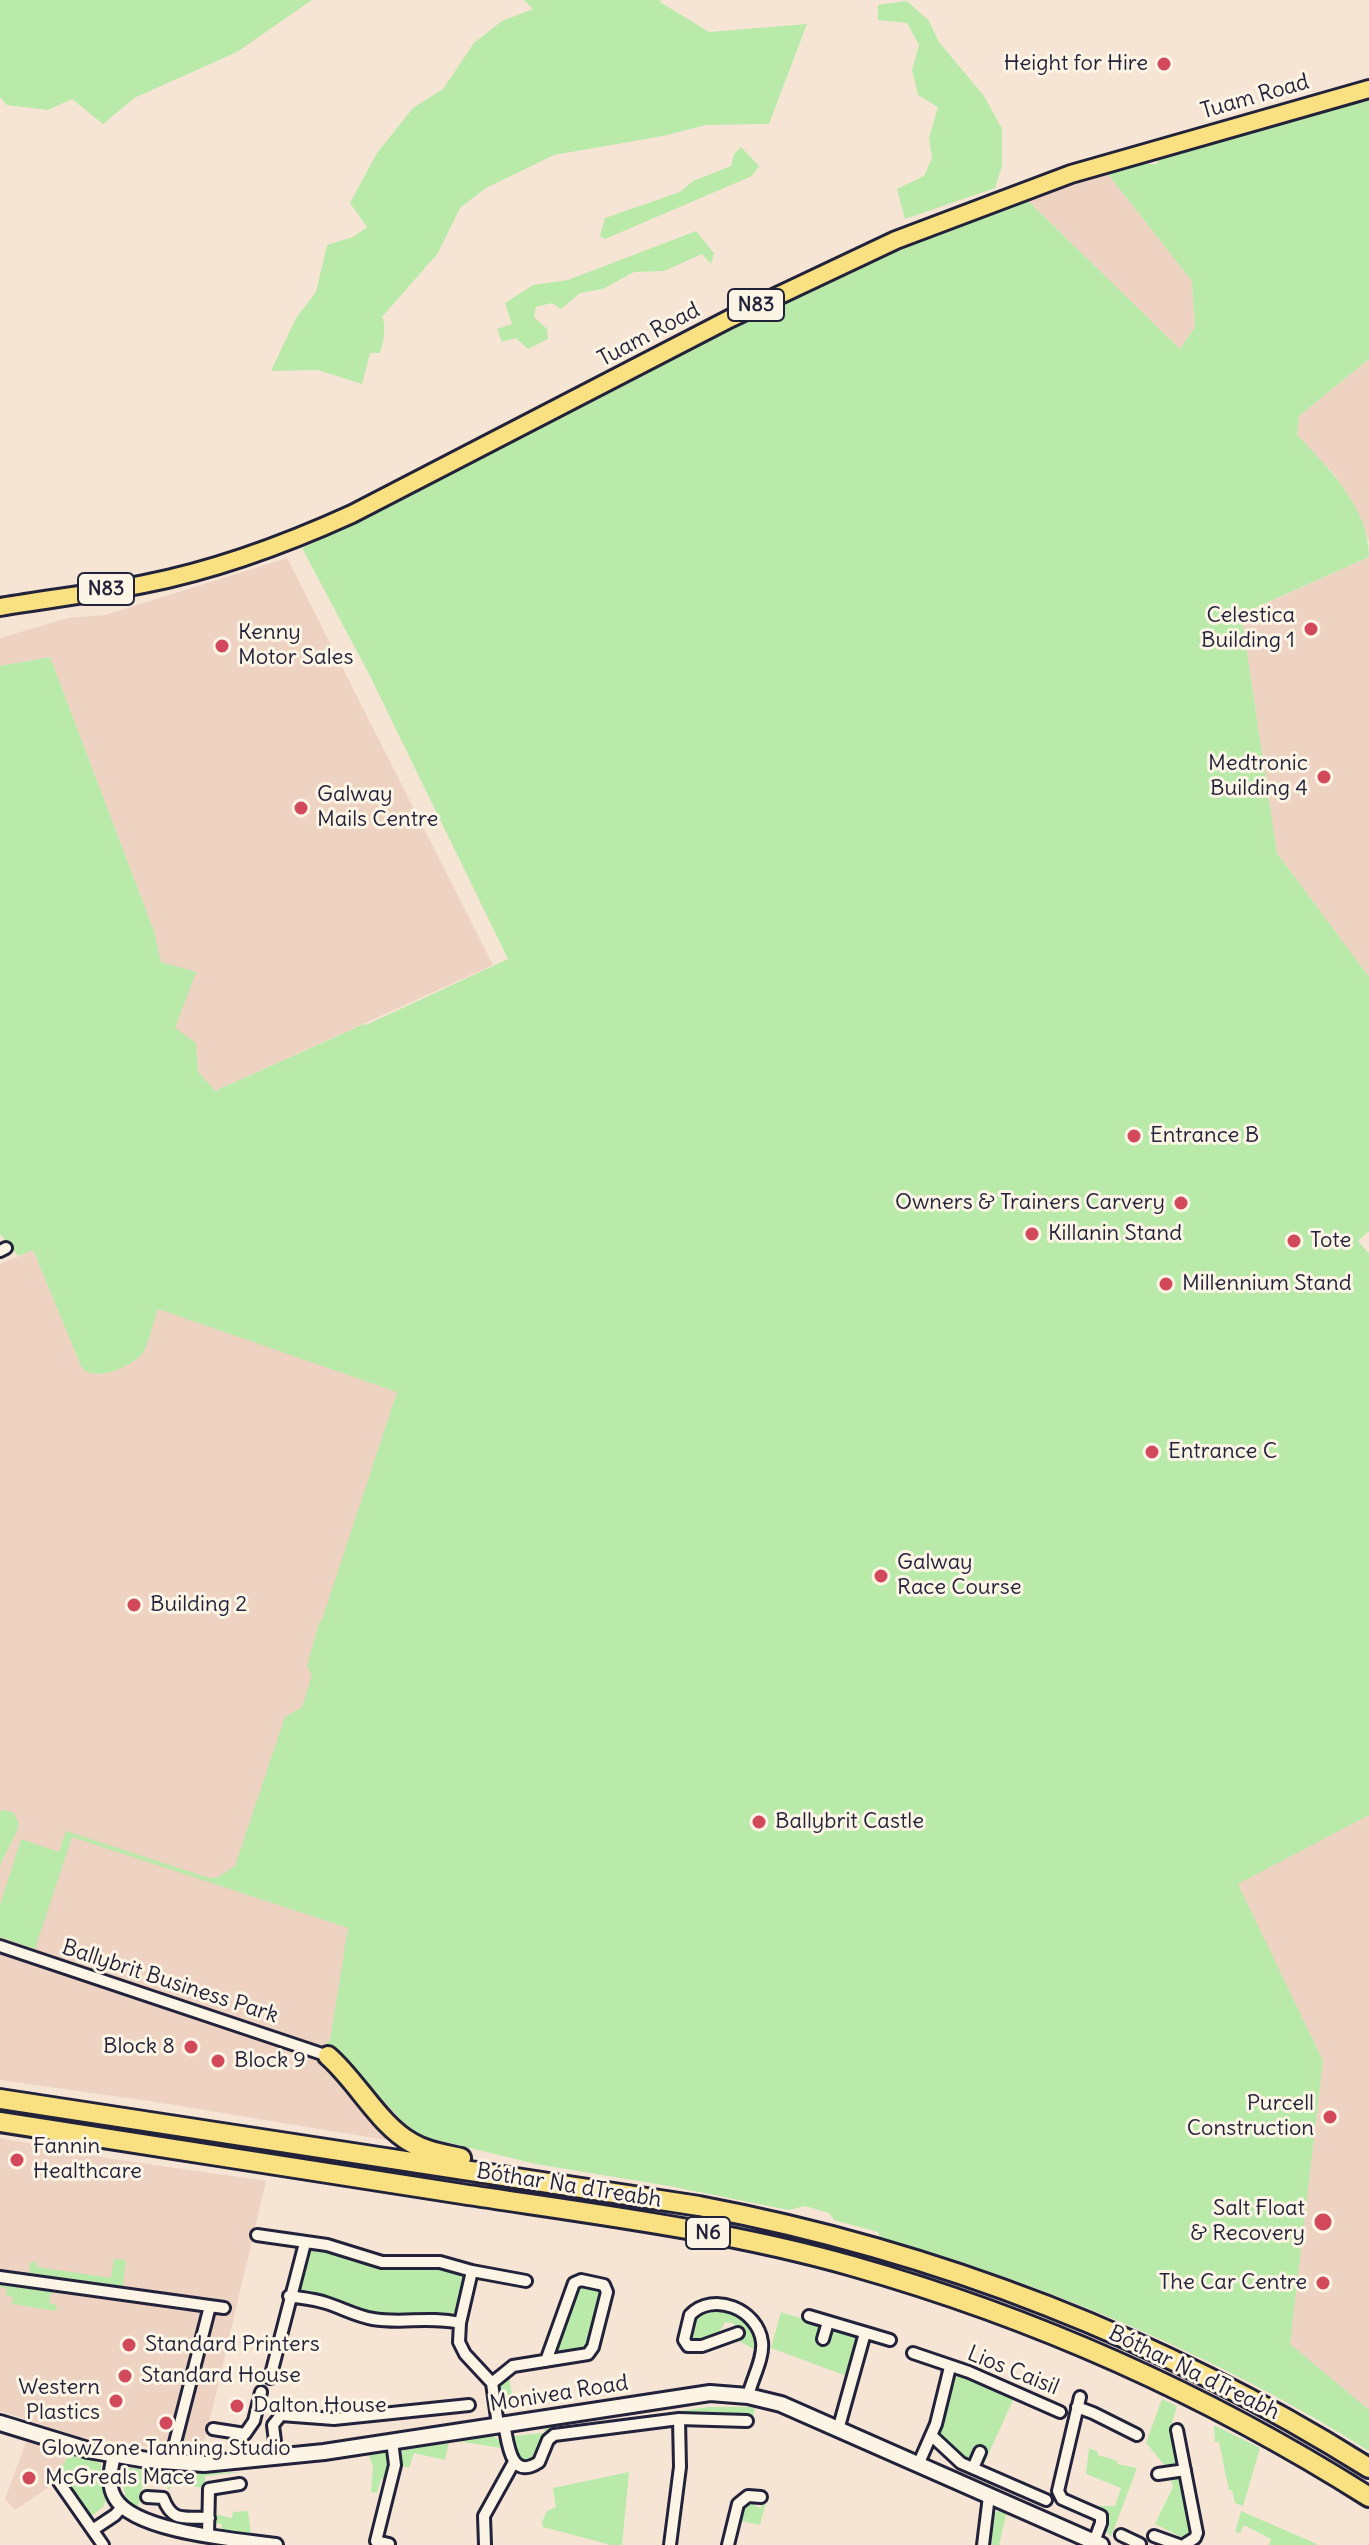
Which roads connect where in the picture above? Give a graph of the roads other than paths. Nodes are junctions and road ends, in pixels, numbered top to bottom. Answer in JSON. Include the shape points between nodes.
{"nodes":[{"id":1,"x":1369,"y":89,"type":"edge"},
{"id":2,"x":0,"y":607,"type":"edge"},
{"id":3,"x":0,"y":1946,"type":"edge"},
{"id":4,"x":328,"y":2056,"type":"joint"},
{"id":5,"x":0,"y":2099,"type":"edge"},
{"id":6,"x":0,"y":2122,"type":"edge"},
{"id":7,"x":544,"y":2182,"type":"junction"},
{"id":8,"x":257,"y":2235,"type":"dead end"},
{"id":9,"x":305,"y":2243,"type":"junction"},
{"id":10,"x":472,"y":2271,"type":"junction"},
{"id":11,"x":0,"y":2277,"type":"edge"},
{"id":12,"x":526,"y":2281,"type":"dead end"},
{"id":13,"x":289,"y":2296,"type":"junction"},
{"id":14,"x":210,"y":2306,"type":"junction"},
{"id":15,"x":224,"y":2308,"type":"dead end"},
{"id":16,"x":809,"y":2316,"type":"dead end"},
{"id":17,"x":828,"y":2322,"type":"junction"},
{"id":18,"x":460,"y":2323,"type":"junction"},
{"id":19,"x":738,"y":2333,"type":"dead end"},
{"id":20,"x":865,"y":2333,"type":"junction"},
{"id":21,"x":823,"y":2339,"type":"dead end"},
{"id":22,"x":890,"y":2340,"type":"dead end"},
{"id":23,"x":913,"y":2353,"type":"dead end"},
{"id":24,"x":546,"y":2361,"type":"junction"},
{"id":25,"x":950,"y":2367,"type":"junction"},
{"id":26,"x":270,"y":2378,"type":"dead end"},
{"id":27,"x":492,"y":2383,"type":"junction"},
{"id":28,"x":261,"y":2392,"type":"dead end"},
{"id":29,"x":748,"y":2396,"type":"junction"},
{"id":30,"x":469,"y":2405,"type":"dead end"},
{"id":31,"x":1060,"y":2412,"type":"dead end"},
{"id":32,"x":255,"y":2415,"type":"junction"},
{"id":33,"x":277,"y":2419,"type":"junction"},
{"id":34,"x":679,"y":2419,"type":"junction"},
{"id":35,"x":747,"y":2421,"type":"dead end"},
{"id":36,"x":0,"y":2423,"type":"edge"},
{"id":37,"x":501,"y":2425,"type":"junction"},
{"id":38,"x":213,"y":2429,"type":"dead end"},
{"id":39,"x":838,"y":2430,"type":"junction"},
{"id":40,"x":1177,"y":2430,"type":"dead end"},
{"id":41,"x":1137,"y":2435,"type":"dead end"},
{"id":42,"x":932,"y":2436,"type":"junction"},
{"id":43,"x":392,"y":2441,"type":"junction"},
{"id":44,"x":980,"y":2452,"type":"dead end"},
{"id":45,"x":114,"y":2455,"type":"junction"},
{"id":46,"x":277,"y":2458,"type":"junction"},
{"id":47,"x":170,"y":2462,"type":"junction"},
{"id":48,"x":514,"y":2462,"type":"junction"},
{"id":49,"x":918,"y":2465,"type":"junction"},
{"id":50,"x":973,"y":2468,"type":"junction"},
{"id":51,"x":1369,"y":2468,"type":"edge"},
{"id":52,"x":1185,"y":2470,"type":"junction"},
{"id":53,"x":1158,"y":2474,"type":"dead end"},
{"id":54,"x":59,"y":2482,"type":"dead end"},
{"id":55,"x":240,"y":2484,"type":"dead end"},
{"id":56,"x":989,"y":2496,"type":"junction"},
{"id":57,"x":147,"y":2497,"type":"dead end"},
{"id":58,"x":761,"y":2497,"type":"dead end"},
{"id":59,"x":1369,"y":2497,"type":"edge"},
{"id":60,"x":1046,"y":2500,"type":"dead end"},
{"id":61,"x":122,"y":2507,"type":"junction"},
{"id":62,"x":209,"y":2518,"type":"junction"},
{"id":63,"x":94,"y":2529,"type":"junction"},
{"id":64,"x":208,"y":2536,"type":"junction"},
{"id":65,"x":1154,"y":2536,"type":"dead end"},
{"id":66,"x":1098,"y":2543,"type":"edge"},
{"id":67,"x":389,"y":2544,"type":"edge"},
{"id":68,"x":103,"y":2545,"type":"edge"},
{"id":69,"x":276,"y":2545,"type":"edge"},
{"id":70,"x":485,"y":2545,"type":"edge"},
{"id":71,"x":670,"y":2545,"type":"edge"},
{"id":72,"x":728,"y":2545,"type":"edge"},
{"id":73,"x":983,"y":2545,"type":"edge"},
{"id":74,"x":1181,"y":2545,"type":"edge"}],
"edges":[{"from":1,"to":2,"type":"main road","name":"Tuam Road","number":"N83","via":[[1071,174],[896,240],[744,311],[290,542],[145,584]]},
{"from":3,"to":4,"type":"street","name":"Ballybrit Business Park"},
{"from":4,"to":7,"type":"highway","via":[[415,2145],[511,2168]]},
{"from":5,"to":7,"type":"highway","name":"Bóthar Na dTreabh","number":"N6"},
{"from":6,"to":59,"type":"highway","name":"Bóthar Na dTreabh","number":"N6","via":[[660,2225],[849,2265],[985,2307],[1103,2354],[1240,2421]]},
{"from":7,"to":51,"type":"highway","name":"Bóthar Na dTreabh","number":"N6","via":[[786,2224],[992,2284],[1185,2365]]},
{"from":8,"to":9,"type":"street"},
{"from":9,"to":10,"type":"street","via":[[382,2262],[440,2262]]},
{"from":9,"to":13,"type":"street"},
{"from":10,"to":12,"type":"street"},
{"from":10,"to":18,"type":"street"},
{"from":11,"to":14,"type":"street"},
{"from":13,"to":18,"type":"street","via":[[376,2319]]},
{"from":13,"to":26,"type":"street"},
{"from":14,"to":15,"type":"street"},
{"from":14,"to":47,"type":"street"},
{"from":16,"to":17,"type":"street"},
{"from":17,"to":20,"type":"street"},
{"from":17,"to":21,"type":"street"},
{"from":18,"to":27,"type":"street","via":[[462,2350]]},
{"from":19,"to":29,"type":"street","via":[[697,2347],[684,2340],[690,2315],[702,2307],[718,2304],[749,2317],[763,2346]]},
{"from":20,"to":22,"type":"street"},
{"from":20,"to":39,"type":"street"},
{"from":23,"to":25,"type":"street","name":"Lios Caisil"},
{"from":24,"to":24,"type":"street","via":[[590,2352],[607,2292],[604,2285],[574,2283]]},
{"from":24,"to":27,"type":"street","via":[[513,2366]]},
{"from":25,"to":31,"type":"street","name":"Lios Caisil"},
{"from":25,"to":42,"type":"street","name":"Lios Caisil"},
{"from":27,"to":37,"type":"street"},
{"from":28,"to":32,"type":"street"},
{"from":29,"to":37,"type":"main road","name":"Monivea Road","via":[[710,2393]]},
{"from":29,"to":39,"type":"main road","name":"Monivea Road","via":[[781,2404]]},
{"from":30,"to":33,"type":"street","via":[[334,2419],[289,2414]]},
{"from":32,"to":33,"type":"street"},
{"from":32,"to":38,"type":"street","via":[[245,2434]]},
{"from":33,"to":46,"type":"street"},
{"from":34,"to":35,"type":"street"},
{"from":34,"to":48,"type":"street","via":[[554,2435],[535,2465]]},
{"from":34,"to":71,"type":"street","via":[[680,2469]]},
{"from":36,"to":45,"type":"main road","name":"Monivea Road"},
{"from":37,"to":43,"type":"main road","name":"Monivea Road"},
{"from":37,"to":48,"type":"street"},
{"from":39,"to":49,"type":"main road","name":"Monivea Road"},
{"from":40,"to":52,"type":"street"},
{"from":41,"to":66,"type":"street","via":[[1078,2402],[1058,2491],[1062,2499],[1101,2516]]},
{"from":42,"to":49,"type":"street","name":"Lios Caisil"},
{"from":42,"to":50,"type":"street"},
{"from":43,"to":46,"type":"main road","name":"Monivea Road"},
{"from":43,"to":67,"type":"street","via":[[395,2465],[376,2541]]},
{"from":44,"to":50,"type":"street"},
{"from":45,"to":47,"type":"main road","name":"Monivea Road"},
{"from":45,"to":61,"type":"street","via":[[111,2490]]},
{"from":46,"to":47,"type":"main road","name":"Monivea Road"},
{"from":48,"to":70,"type":"street","via":[[484,2516]]},
{"from":49,"to":56,"type":"main road","name":"Monivea Road"},
{"from":50,"to":60,"type":"street"},
{"from":52,"to":53,"type":"street"},
{"from":52,"to":74,"type":"street","via":[[1197,2533]]},
{"from":54,"to":63,"type":"street"},
{"from":55,"to":62,"type":"street","via":[[209,2489]]},
{"from":56,"to":66,"type":"main road","name":"Monivea Road"},
{"from":56,"to":73,"type":"street"},
{"from":57,"to":62,"type":"street","via":[[163,2498],[174,2515]]},
{"from":58,"to":72,"type":"street","via":[[745,2497],[738,2504]]},
{"from":61,"to":63,"type":"street"},
{"from":61,"to":64,"type":"street","via":[[153,2523]]},
{"from":62,"to":64,"type":"street"},
{"from":63,"to":68,"type":"street"},
{"from":64,"to":69,"type":"street"},
{"from":65,"to":74,"type":"street"}]}
